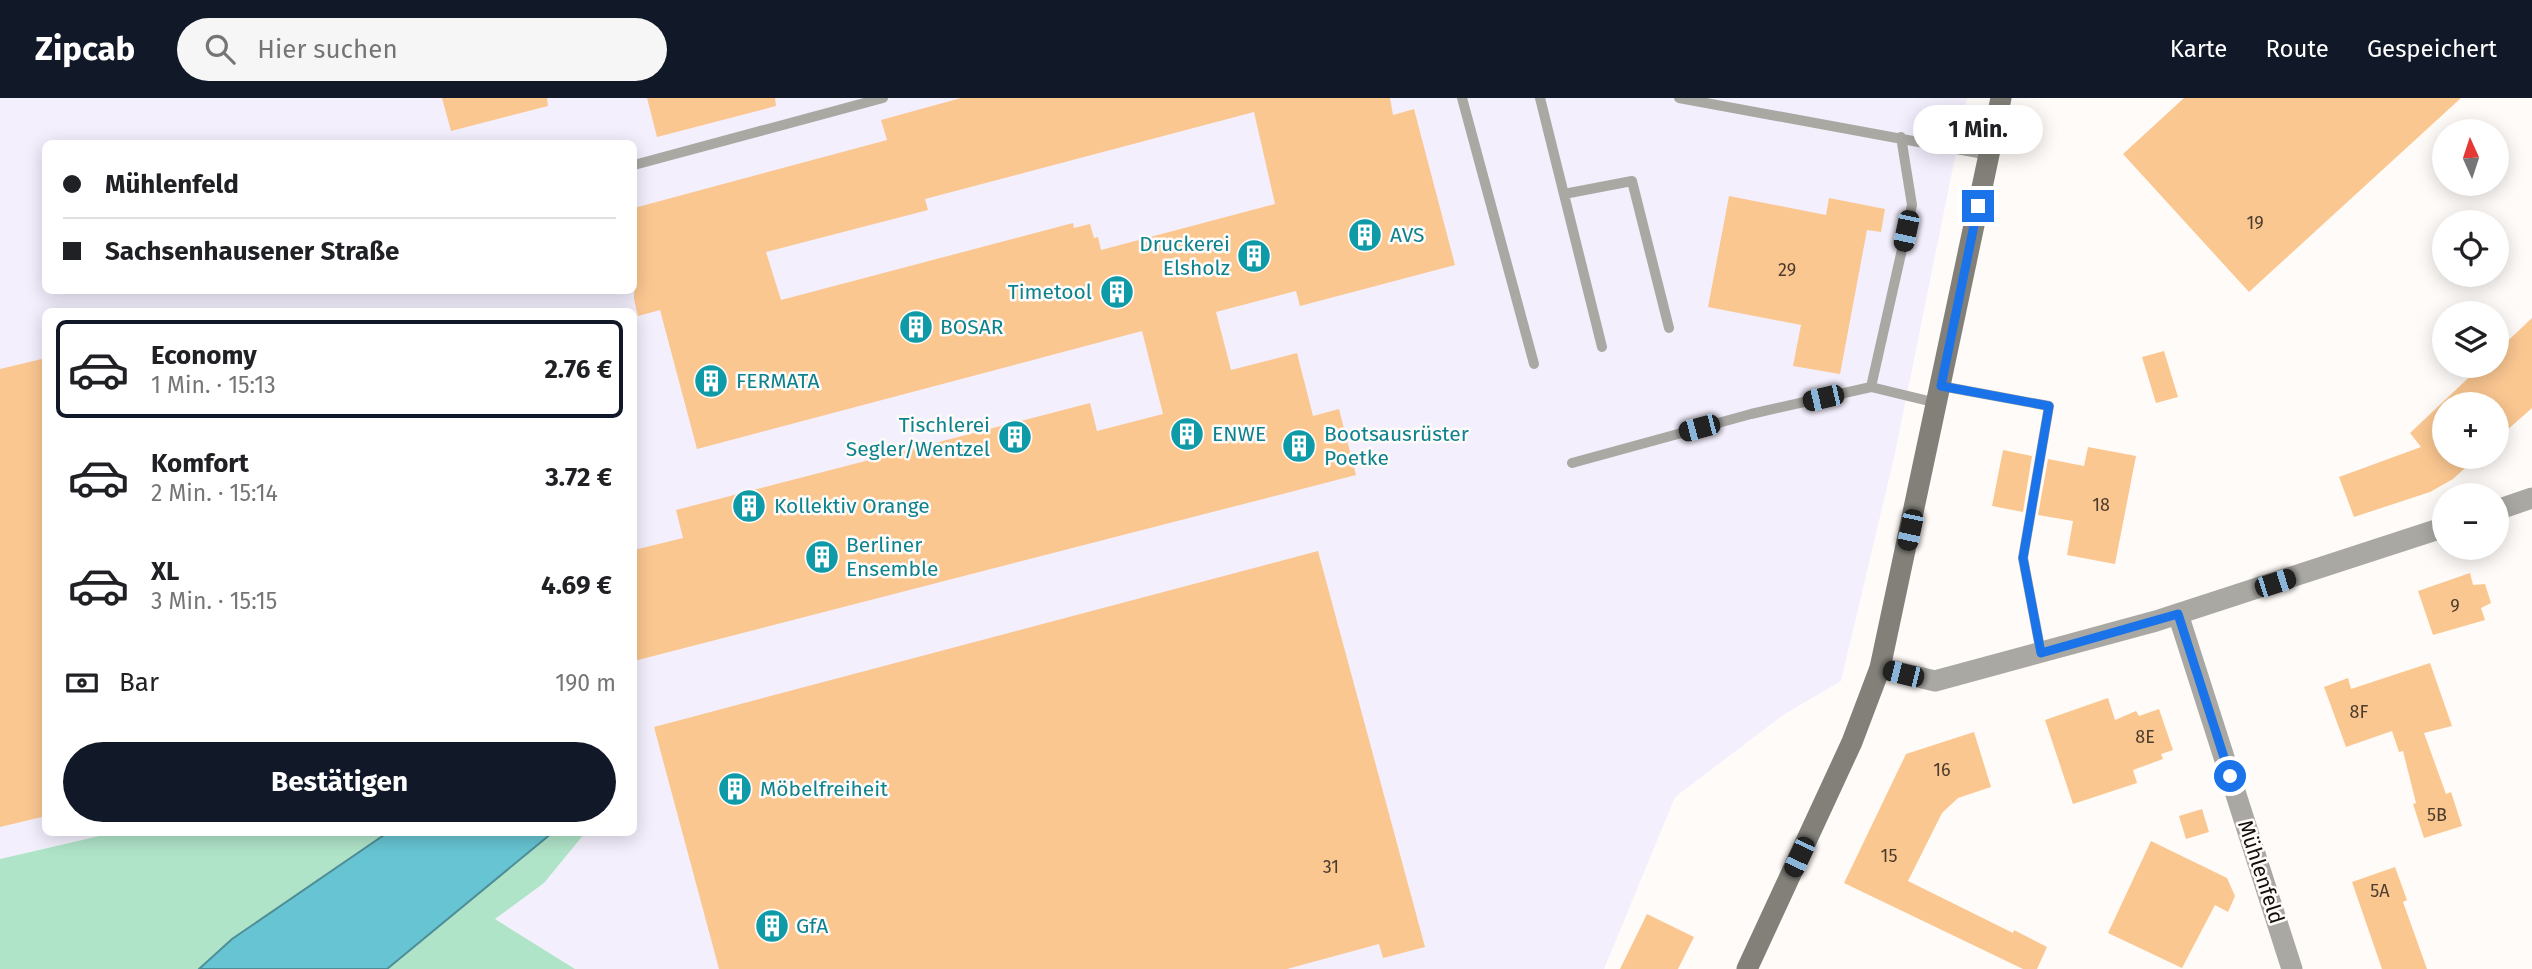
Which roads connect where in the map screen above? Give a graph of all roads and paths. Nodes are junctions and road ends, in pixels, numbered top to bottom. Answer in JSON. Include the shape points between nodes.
{"nodes":[{"id":1,"x":883,"y":98,"type":"edge"},
{"id":2,"x":1462,"y":98,"type":"edge"},
{"id":3,"x":1541,"y":98,"type":"edge"},
{"id":4,"x":1679,"y":98,"type":"edge"},
{"id":5,"x":2001,"y":98,"type":"edge"},
{"id":6,"x":1901,"y":137,"type":"junction"},
{"id":7,"x":1989,"y":155,"type":"junction"},
{"id":8,"x":637,"y":164,"type":"edge"},
{"id":9,"x":1564,"y":194,"type":"junction"},
{"id":10,"x":1669,"y":328,"type":"dead end"},
{"id":11,"x":1602,"y":347,"type":"dead end"},
{"id":12,"x":1534,"y":363,"type":"dead end"},
{"id":13,"x":1871,"y":387,"type":"junction"},
{"id":14,"x":1939,"y":394,"type":"junction"},
{"id":15,"x":1572,"y":463,"type":"dead end"},
{"id":16,"x":2532,"y":498,"type":"edge"},
{"id":17,"x":2509,"y":506,"type":"edge"},
{"id":18,"x":2432,"y":531,"type":"edge"},
{"id":19,"x":2178,"y":614,"type":"junction"},
{"id":20,"x":2041,"y":653,"type":"junction"},
{"id":21,"x":1880,"y":668,"type":"junction"},
{"id":22,"x":1747,"y":969,"type":"edge"},
{"id":23,"x":2292,"y":969,"type":"edge"}],
"edges":[{"from":1,"to":8,"type":"lane"},
{"from":2,"to":12,"type":"lane"},
{"from":3,"to":9,"type":"lane"},
{"from":4,"to":6,"type":"lane"},
{"from":5,"to":7,"type":"main road"},
{"from":6,"to":7,"type":"lane"},
{"from":6,"to":13,"type":"lane","via":[[1912,205]]},
{"from":7,"to":14,"type":"main road"},
{"from":9,"to":10,"type":"lane","via":[[1632,181]]},
{"from":9,"to":11,"type":"lane"},
{"from":13,"to":14,"type":"lane"},
{"from":13,"to":15,"type":"lane"},
{"from":14,"to":20,"type":"lane","via":[[2049,406],[2023,558]]},
{"from":14,"to":21,"type":"main road"},
{"from":16,"to":17,"type":"street"},
{"from":18,"to":19,"type":"street"},
{"from":19,"to":20,"type":"street"},
{"from":19,"to":23,"type":"street","name":"Mühlenfeld"},
{"from":20,"to":21,"type":"street","via":[[1935,681]]},
{"from":21,"to":22,"type":"main road","via":[[1852,742]]}]}
